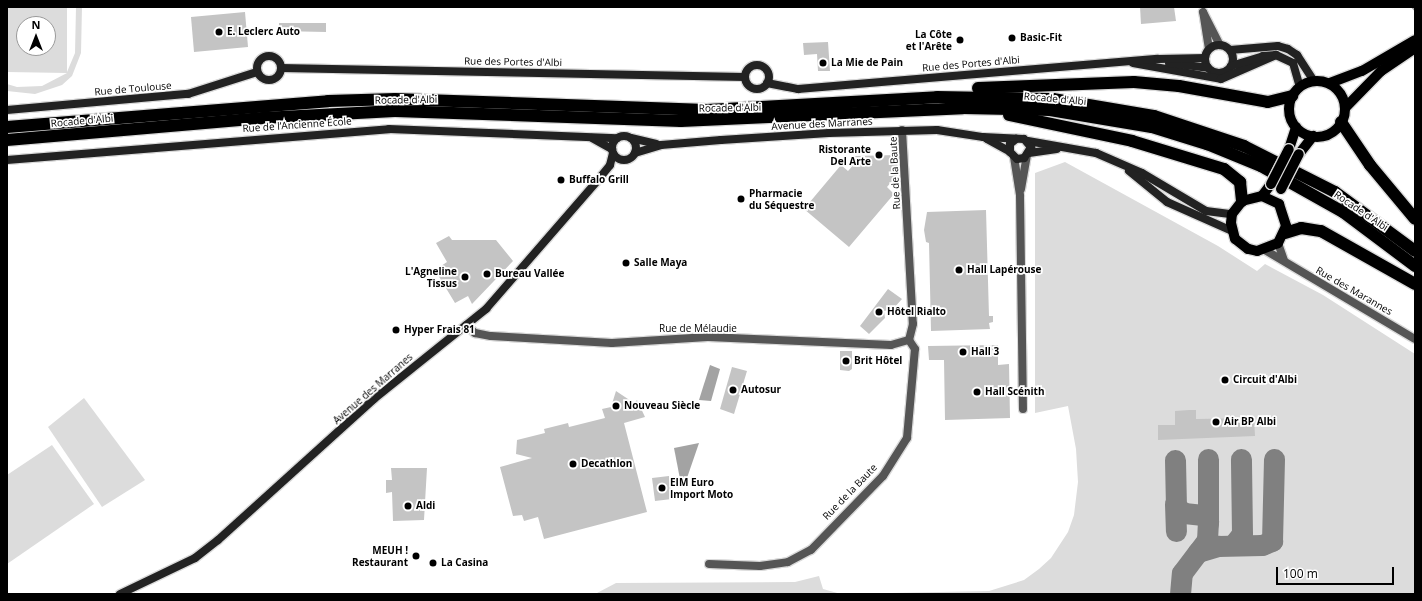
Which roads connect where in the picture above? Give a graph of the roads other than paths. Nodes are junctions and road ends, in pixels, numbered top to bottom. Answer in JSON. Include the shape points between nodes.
{"nodes":[{"id":1,"x":1202,"y":10,"type":"edge"},
{"id":2,"x":1415,"y":40,"type":"edge"},
{"id":3,"x":1220,"y":45,"type":"junction"},
{"id":4,"x":1415,"y":48,"type":"edge"},
{"id":5,"x":1209,"y":49,"type":"junction"},
{"id":6,"x":1230,"y":50,"type":"junction"},
{"id":7,"x":1276,"y":55,"type":"junction"},
{"id":8,"x":1205,"y":58,"type":"junction"},
{"id":9,"x":1153,"y":60,"type":"junction"},
{"id":10,"x":1129,"y":61,"type":"junction"},
{"id":11,"x":1231,"y":66,"type":"junction"},
{"id":12,"x":281,"y":68,"type":"junction"},
{"id":13,"x":1208,"y":68,"type":"junction"},
{"id":14,"x":257,"y":72,"type":"junction"},
{"id":15,"x":745,"y":77,"type":"junction"},
{"id":16,"x":1314,"y":81,"type":"junction"},
{"id":17,"x":767,"y":83,"type":"junction"},
{"id":18,"x":1330,"y":83,"type":"junction"},
{"id":19,"x":1300,"y":86,"type":"junction"},
{"id":20,"x":1292,"y":96,"type":"junction"},
{"id":21,"x":1345,"y":108,"type":"junction"},
{"id":22,"x":7,"y":110,"type":"edge"},
{"id":23,"x":707,"y":110,"type":"junction"},
{"id":24,"x":898,"y":111,"type":"junction"},
{"id":25,"x":1341,"y":122,"type":"junction"},
{"id":26,"x":7,"y":127,"type":"edge"},
{"id":27,"x":1296,"y":127,"type":"junction"},
{"id":28,"x":902,"y":130,"type":"junction"},
{"id":29,"x":1313,"y":136,"type":"junction"},
{"id":30,"x":590,"y":137,"type":"junction"},
{"id":31,"x":983,"y":137,"type":"junction"},
{"id":32,"x":617,"y":138,"type":"junction"},
{"id":33,"x":631,"y":138,"type":"junction"},
{"id":34,"x":1016,"y":138,"type":"junction"},
{"id":35,"x":7,"y":140,"type":"edge"},
{"id":36,"x":1028,"y":141,"type":"junction"},
{"id":37,"x":661,"y":145,"type":"junction"},
{"id":38,"x":1072,"y":148,"type":"junction"},
{"id":39,"x":613,"y":151,"type":"junction"},
{"id":40,"x":634,"y":153,"type":"junction"},
{"id":41,"x":1012,"y":154,"type":"junction"},
{"id":42,"x":1028,"y":155,"type":"junction"},
{"id":43,"x":622,"y":159,"type":"junction"},
{"id":44,"x":7,"y":160,"type":"edge"},
{"id":45,"x":1121,"y":164,"type":"junction"},
{"id":46,"x":610,"y":165,"type":"junction"},
{"id":47,"x":1020,"y":196,"type":"junction"},
{"id":48,"x":1262,"y":196,"type":"junction"},
{"id":49,"x":1242,"y":201,"type":"junction"},
{"id":50,"x":1279,"y":204,"type":"junction"},
{"id":51,"x":1232,"y":214,"type":"junction"},
{"id":52,"x":1415,"y":219,"type":"edge"},
{"id":53,"x":1232,"y":231,"type":"junction"},
{"id":54,"x":1281,"y":238,"type":"junction"},
{"id":55,"x":1265,"y":250,"type":"junction"},
{"id":56,"x":1415,"y":251,"type":"edge"},
{"id":57,"x":1284,"y":260,"type":"junction"},
{"id":58,"x":1415,"y":266,"type":"edge"},
{"id":59,"x":1415,"y":284,"type":"edge"},
{"id":60,"x":466,"y":325,"type":"junction"},
{"id":61,"x":1415,"y":339,"type":"edge"},
{"id":62,"x":909,"y":340,"type":"junction"},
{"id":63,"x":1023,"y":409,"type":"dead end"},
{"id":64,"x":709,"y":564,"type":"dead end"},
{"id":65,"x":120,"y":594,"type":"edge"}],
"edges":[{"from":1,"to":3,"type":"street"},
{"from":1,"to":5,"type":"street"},
{"from":2,"to":18,"type":"main road","via":[[1362,71]]},
{"from":3,"to":5,"type":"street"},
{"from":3,"to":6,"type":"street"},
{"from":4,"to":21,"type":"main road","via":[[1381,71]]},
{"from":5,"to":8,"type":"street"},
{"from":6,"to":11,"type":"street"},
{"from":6,"to":16,"type":"street","via":[[1278,46],[1288,49],[1297,55]]},
{"from":7,"to":10,"type":"street","via":[[1221,80],[1150,68]]},
{"from":7,"to":11,"type":"street","via":[[1263,56]]},
{"from":7,"to":19,"type":"street","via":[[1293,63]]},
{"from":8,"to":9,"type":"street","name":"Rue des Portes d'Albi"},
{"from":8,"to":13,"type":"street"},
{"from":9,"to":10,"type":"street","name":"Rue des Portes d'Albi"},
{"from":9,"to":13,"type":"street","name":"Rue des Portes d'Albi"},
{"from":10,"to":17,"type":"street","name":"Rue des Portes d'Albi","via":[[798,89]]},
{"from":11,"to":13,"type":"street","via":[[1220,73]]},
{"from":12,"to":14,"type":"street","via":[[278,76],[272,80],[263,79]]},
{"from":12,"to":14,"type":"street","via":[[277,59],[268,56],[258,62]]},
{"from":12,"to":15,"type":"street","name":"Rue des Portes d'Albi"},
{"from":14,"to":22,"type":"street","name":"Rue de Toulouse","via":[[188,94]]},
{"from":15,"to":17,"type":"street","via":[[754,88]]},
{"from":15,"to":17,"type":"street","via":[[750,67],[760,65],[768,72]]},
{"from":16,"to":18,"type":"main road"},
{"from":16,"to":19,"type":"main road"},
{"from":18,"to":21,"type":"main road","via":[[1339,92]]},
{"from":19,"to":20,"type":"main road"},
{"from":20,"to":23,"type":"highway","via":[[1268,102],[1178,86],[1082,82]]},
{"from":20,"to":27,"type":"main road","via":[[1290,113]]},
{"from":21,"to":25,"type":"main road"},
{"from":23,"to":26,"type":"highway","name":"Rocade d'Albi","via":[[395,98],[283,104]]},
{"from":23,"to":56,"type":"highway","name":"Rocade d'Albi","via":[[977,96],[1053,99],[1108,106],[1204,131],[1268,156],[1335,192]]},
{"from":24,"to":35,"type":"highway","name":"Rocade d'Albi","via":[[681,121],[462,111],[388,111],[263,118]]},
{"from":24,"to":49,"type":"highway","via":[[1032,118],[1132,141],[1235,175],[1243,188]]},
{"from":24,"to":58,"type":"highway","name":"Rocade d'Albi","via":[[1050,110],[1123,121],[1179,135],[1254,163],[1300,186],[1349,216]]},
{"from":25,"to":29,"type":"main road","via":[[1329,134]]},
{"from":25,"to":52,"type":"highway","via":[[1366,160]]},
{"from":27,"to":29,"type":"main road"},
{"from":27,"to":48,"type":"main road","bridge":true,"via":[[1289,150]]},
{"from":28,"to":31,"type":"street","name":"Avenue des Marranes","via":[[952,132]]},
{"from":28,"to":37,"type":"street","name":"Avenue des Marranes"},
{"from":28,"to":62,"type":"street","name":"Rue de la Baute","via":[[913,324]]},
{"from":29,"to":50,"type":"main road","bridge":true,"via":[[1299,154],[1281,189]]},
{"from":30,"to":32,"type":"street","name":"Rue de l’Ancienne École"},
{"from":30,"to":39,"type":"street"},
{"from":30,"to":44,"type":"street","name":"Rue de l’Ancienne École","via":[[389,129]]},
{"from":31,"to":34,"type":"street","name":"Avenue des Marranes"},
{"from":31,"to":41,"type":"street","name":"Avenue des Marranes"},
{"from":32,"to":33,"type":"street"},
{"from":32,"to":39,"type":"street"},
{"from":33,"to":37,"type":"street","name":"Avenue des Marranes"},
{"from":33,"to":40,"type":"street","via":[[635,145]]},
{"from":34,"to":36,"type":"street","name":"Avenue des Marranes"},
{"from":34,"to":41,"type":"street","via":[[1010,144]]},
{"from":36,"to":38,"type":"street"},
{"from":36,"to":42,"type":"street"},
{"from":37,"to":40,"type":"street","name":"Avenue des Marranes"},
{"from":38,"to":42,"type":"street"},
{"from":38,"to":45,"type":"street"},
{"from":39,"to":43,"type":"street"},
{"from":39,"to":46,"type":"street","name":"Avenue des Marranes"},
{"from":40,"to":43,"type":"street"},
{"from":41,"to":42,"type":"street"},
{"from":41,"to":47,"type":"street"},
{"from":42,"to":47,"type":"street"},
{"from":43,"to":46,"type":"street","name":"Avenue des Marranes"},
{"from":45,"to":51,"type":"street","via":[[1206,211]]},
{"from":45,"to":53,"type":"street","via":[[1167,202]]},
{"from":46,"to":60,"type":"street","name":"Avenue des Marranes","via":[[514,279]]},
{"from":47,"to":63,"type":"street"},
{"from":48,"to":49,"type":"main road"},
{"from":48,"to":50,"type":"main road"},
{"from":49,"to":51,"type":"main road"},
{"from":50,"to":54,"type":"main road","via":[[1286,218]]},
{"from":51,"to":53,"type":"main road"},
{"from":53,"to":55,"type":"main road","via":[[1245,247]]},
{"from":54,"to":55,"type":"main road"},
{"from":54,"to":57,"type":"street"},
{"from":54,"to":59,"type":"highway","via":[[1301,228],[1321,231]]},
{"from":55,"to":57,"type":"street","name":"Rue des Marannes"},
{"from":57,"to":61,"type":"street","name":"Rue des Marannes"},
{"from":60,"to":62,"type":"street","name":"Rue de Mélaudie","via":[[475,333],[491,336],[612,343],[708,337],[891,345]]},
{"from":60,"to":65,"type":"street","name":"Avenue des Marranes","via":[[374,399],[195,558]]},
{"from":62,"to":64,"type":"street","name":"Rue de la Baute","via":[[916,349],[907,438],[883,476],[811,550],[788,562],[760,566]]}]}
